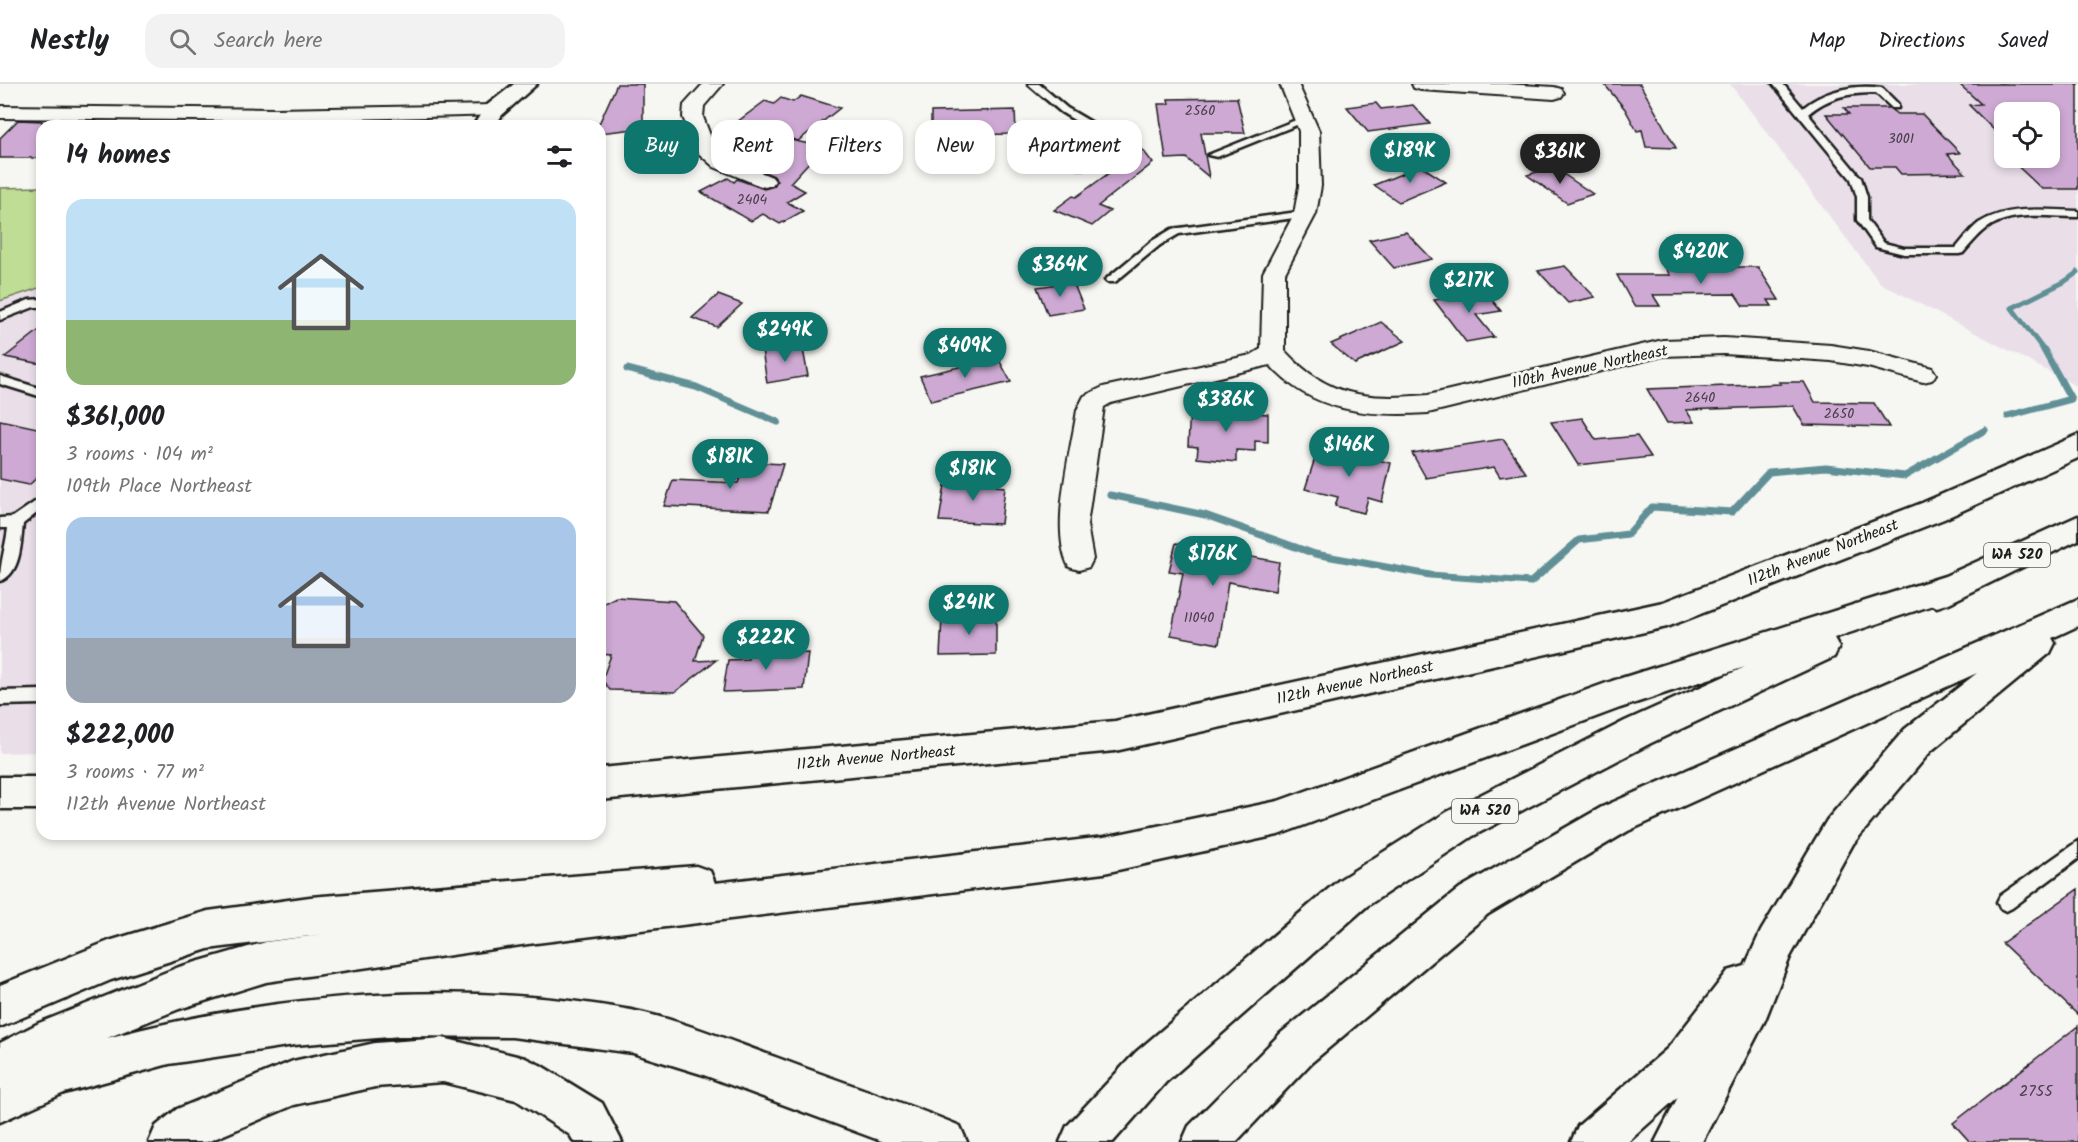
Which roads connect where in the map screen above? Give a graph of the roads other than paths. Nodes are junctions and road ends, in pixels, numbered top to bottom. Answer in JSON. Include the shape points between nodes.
{"nodes":[{"id":1,"x":527,"y":84,"type":"edge"},
{"id":2,"x":714,"y":84,"type":"edge"},
{"id":3,"x":1033,"y":84,"type":"edge"},
{"id":4,"x":1289,"y":84,"type":"edge"},
{"id":5,"x":1421,"y":84,"type":"edge"},
{"id":6,"x":1778,"y":84,"type":"edge"},
{"id":7,"x":1554,"y":93,"type":"dead end"},
{"id":8,"x":1895,"y":106,"type":"dead end"},
{"id":9,"x":0,"y":112,"type":"edge"},
{"id":10,"x":1803,"y":113,"type":"junction"},
{"id":11,"x":489,"y":119,"type":"edge"},
{"id":12,"x":1080,"y":120,"type":"edge"},
{"id":13,"x":1304,"y":120,"type":"junction"},
{"id":14,"x":1212,"y":155,"type":"dead end"},
{"id":15,"x":765,"y":181,"type":"dead end"},
{"id":16,"x":1305,"y":214,"type":"junction"},
{"id":17,"x":2078,"y":214,"type":"edge"},
{"id":18,"x":1111,"y":280,"type":"dead end"},
{"id":19,"x":36,"y":303,"type":"edge"},
{"id":20,"x":0,"y":316,"type":"edge"},
{"id":21,"x":1273,"y":352,"type":"junction"},
{"id":22,"x":1923,"y":374,"type":"dead end"},
{"id":23,"x":0,"y":380,"type":"edge"},
{"id":24,"x":36,"y":391,"type":"edge"},
{"id":25,"x":2078,"y":446,"type":"edge"},
{"id":26,"x":36,"y":507,"type":"edge"},
{"id":27,"x":16,"y":522,"type":"junction"},
{"id":28,"x":0,"y":523,"type":"edge"},
{"id":29,"x":2078,"y":527,"type":"edge"},
{"id":30,"x":1079,"y":559,"type":"dead end"},
{"id":31,"x":0,"y":575,"type":"edge"},
{"id":32,"x":1956,"y":585,"type":"junction"},
{"id":33,"x":2078,"y":612,"type":"edge"},
{"id":34,"x":36,"y":697,"type":"edge"},
{"id":35,"x":0,"y":698,"type":"edge"},
{"id":36,"x":606,"y":783,"type":"edge"},
{"id":37,"x":0,"y":793,"type":"edge"},
{"id":38,"x":36,"y":793,"type":"edge"},
{"id":39,"x":2078,"y":849,"type":"edge"},
{"id":40,"x":991,"y":868,"type":"junction"},
{"id":41,"x":2006,"y":902,"type":"dead end"},
{"id":42,"x":1775,"y":945,"type":"junction"},
{"id":43,"x":0,"y":1006,"type":"edge"},
{"id":44,"x":0,"y":1066,"type":"edge"},
{"id":45,"x":0,"y":1100,"type":"edge"},
{"id":46,"x":935,"y":1139,"type":"edge"},
{"id":47,"x":172,"y":1142,"type":"edge"},
{"id":48,"x":599,"y":1142,"type":"edge"},
{"id":49,"x":1083,"y":1142,"type":"edge"},
{"id":50,"x":1205,"y":1142,"type":"edge"},
{"id":51,"x":1594,"y":1142,"type":"edge"},
{"id":52,"x":1678,"y":1142,"type":"edge"}],
"edges":[{"from":1,"to":11,"type":"main road"},
{"from":2,"to":15,"type":"street","via":[[694,105],[693,117],[706,151],[720,163]]},
{"from":3,"to":12,"type":"lane"},
{"from":4,"to":13,"type":"street"},
{"from":5,"to":7,"type":"street"},
{"from":6,"to":10,"type":"lane"},
{"from":8,"to":10,"type":"lane","via":[[1879,90],[1845,90],[1815,103]]},
{"from":9,"to":11,"type":"street"},
{"from":10,"to":17,"type":"lane","via":[[1856,178],[1862,197],[1862,220],[1880,245],[1904,251],[1959,251],[1985,224],[2043,213]]},
{"from":13,"to":14,"type":"lane"},
{"from":13,"to":16,"type":"street","via":[[1309,131],[1310,186]]},
{"from":16,"to":18,"type":"lane","via":[[1176,231]]},
{"from":16,"to":21,"type":"street","via":[[1274,273]]},
{"from":19,"to":20,"type":"lane"},
{"from":21,"to":22,"type":"street","name":"110th Avenue Northeast","via":[[1301,382],[1330,396],[1397,407],[1428,404],[1663,348],[1724,346],[1831,353]]},
{"from":21,"to":30,"type":"street","via":[[1258,361],[1103,396],[1094,402],[1073,525]]},
{"from":23,"to":24,"type":"lane"},
{"from":25,"to":36,"type":"main road","name":"112th Avenue Northeast","via":[[1933,511],[1667,614],[1115,736]]},
{"from":26,"to":27,"type":"lane"},
{"from":27,"to":28,"type":"lane"},
{"from":27,"to":31,"type":"lane","via":[[12,558]]},
{"from":29,"to":32,"type":"main road","number":"WA 520"},
{"from":32,"to":40,"type":"main road","via":[[1612,696],[1278,818],[1104,855]]},
{"from":32,"to":49,"type":"main road","number":"WA 520","via":[[1638,732],[1460,824],[1353,893],[1150,1067]]},
{"from":33,"to":42,"type":"main road","via":[[1918,740],[1840,832]]},
{"from":33,"to":50,"type":"main road","via":[[1615,819],[1474,901],[1296,1048]]},
{"from":34,"to":35,"type":"lane"},
{"from":37,"to":38,"type":"main road"},
{"from":39,"to":41,"type":"lane"},
{"from":40,"to":43,"type":"main road","via":[[631,888],[287,919],[208,930],[109,961]]},
{"from":40,"to":44,"type":"main road","via":[[528,925],[266,962],[179,988],[54,1038]]},
{"from":42,"to":51,"type":"main road","via":[[1683,1063]]},
{"from":42,"to":52,"type":"main road","via":[[1750,1005]]},
{"from":45,"to":46,"type":"main road","via":[[60,1072],[169,1043],[294,1024],[389,1016],[512,1016],[633,1032],[701,1052]]},
{"from":47,"to":48,"type":"main road","via":[[193,1125],[293,1083],[375,1065],[443,1060],[525,1080],[586,1119]]}]}
